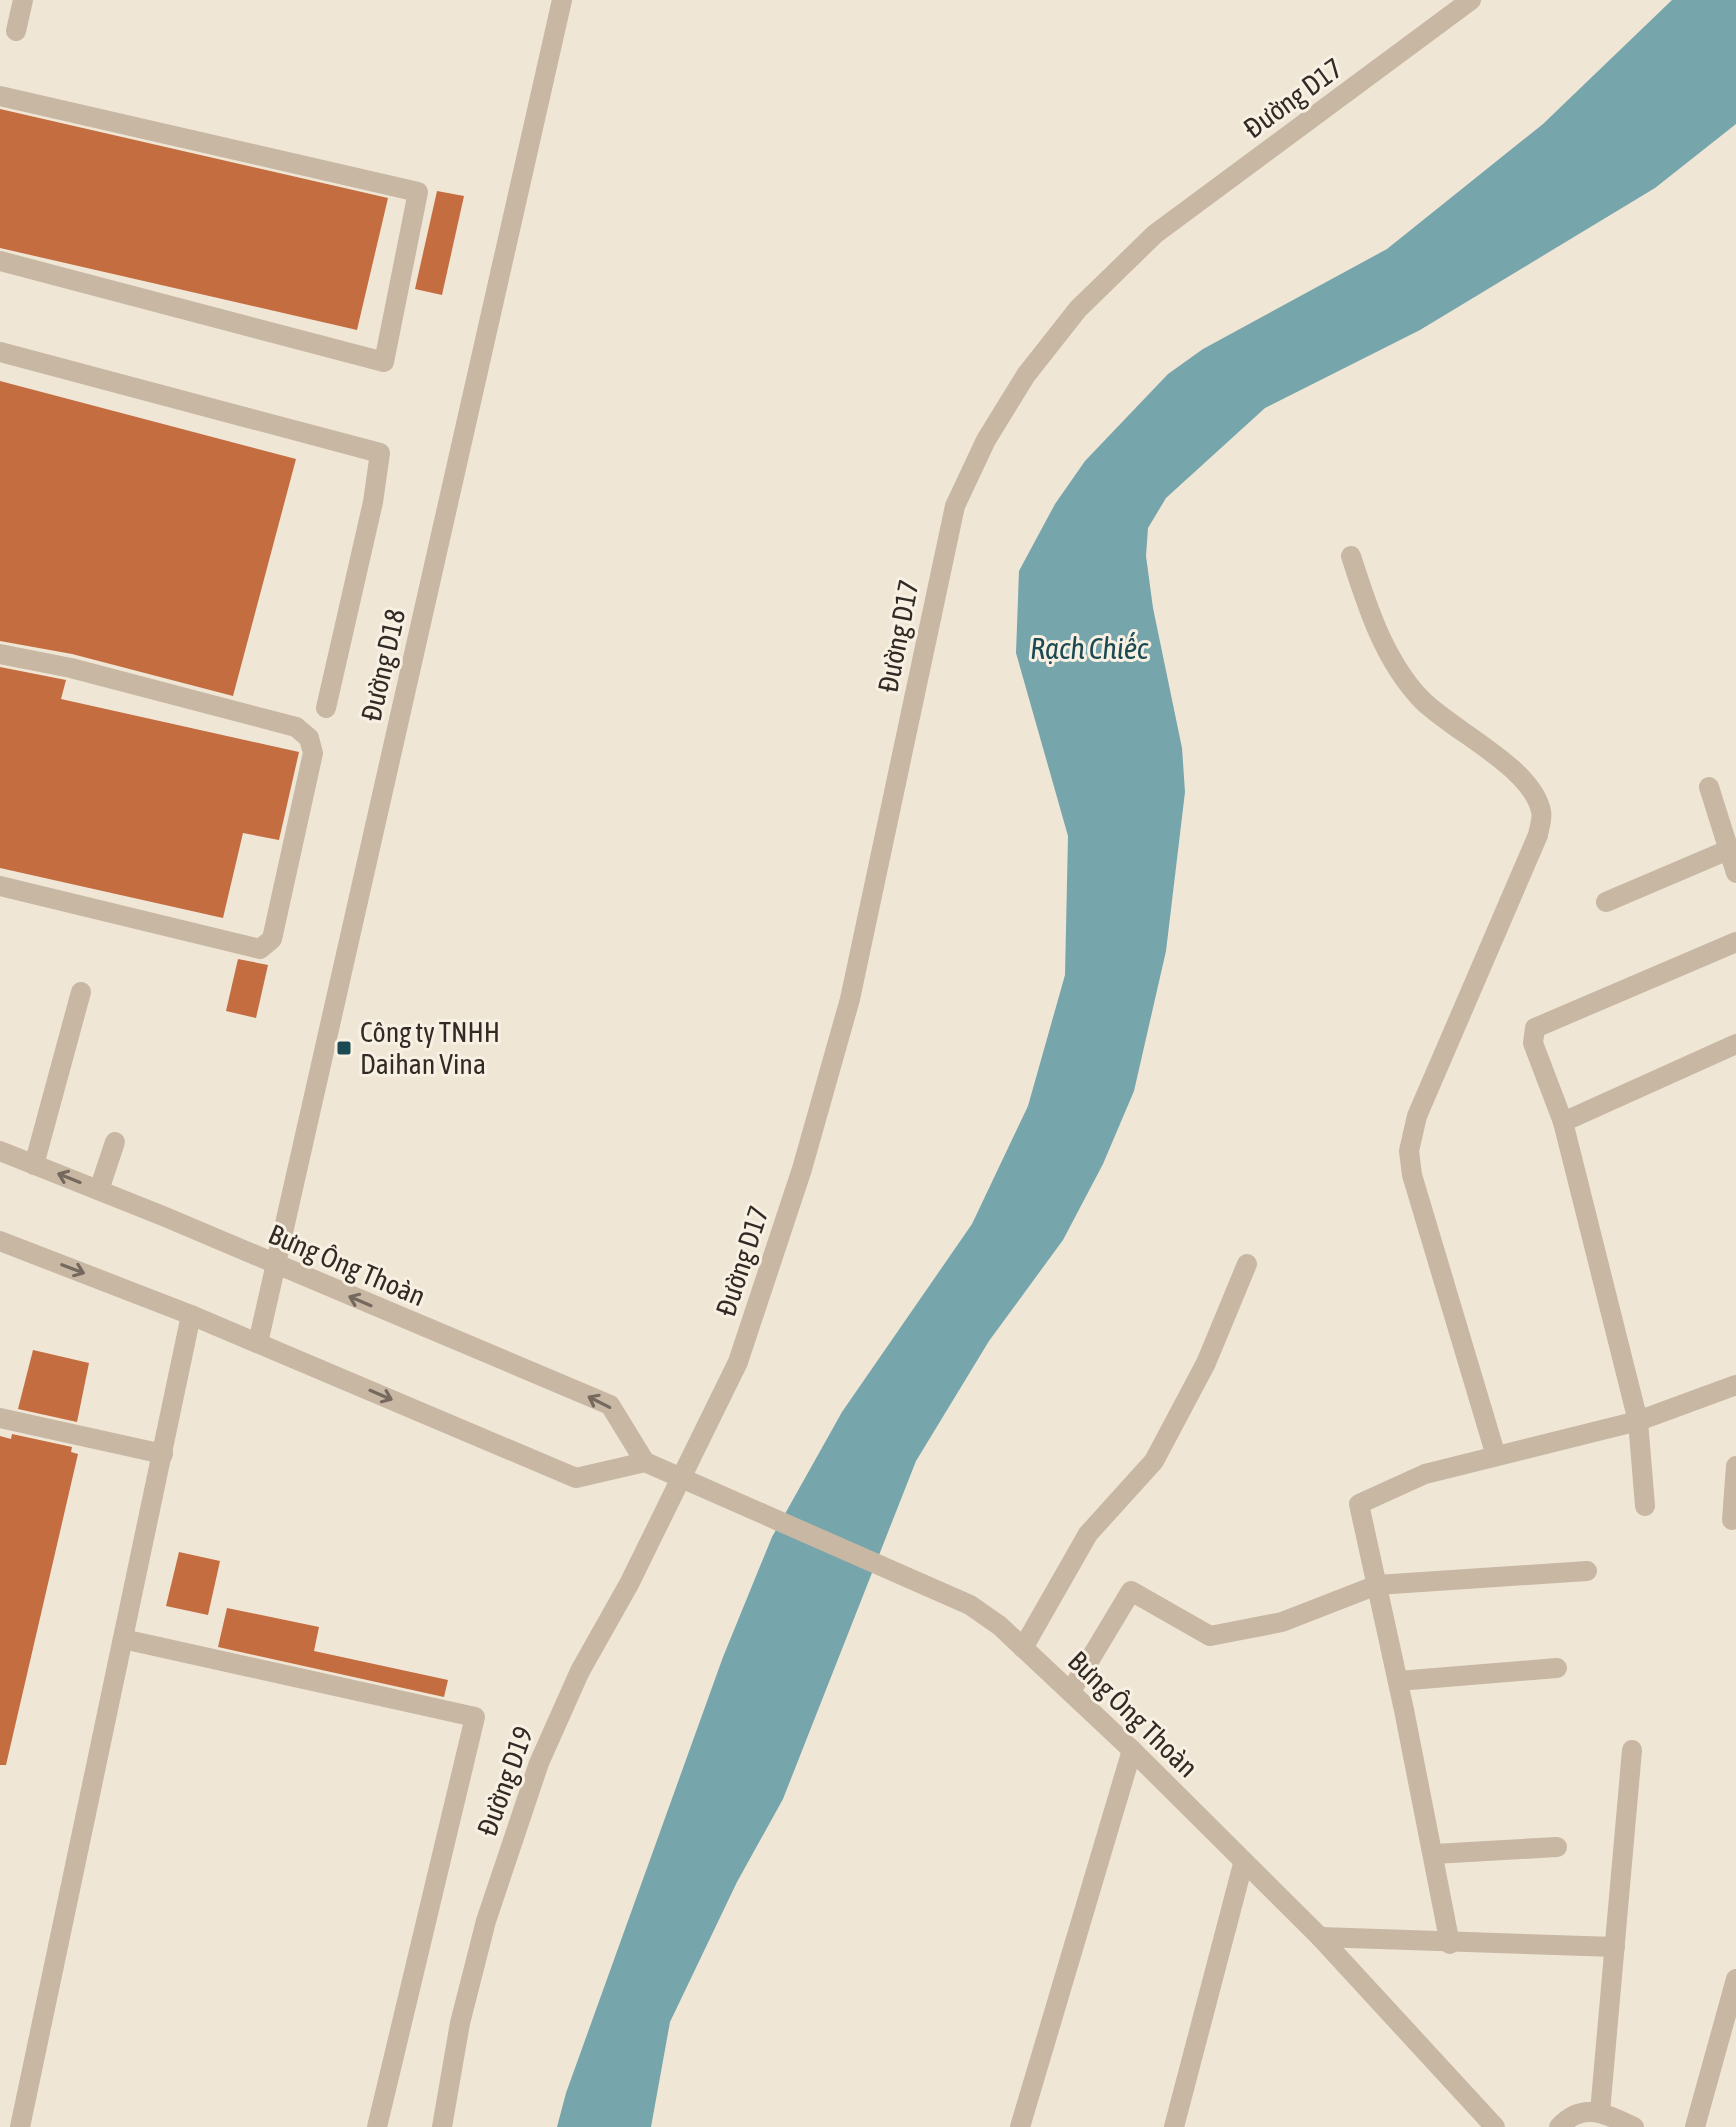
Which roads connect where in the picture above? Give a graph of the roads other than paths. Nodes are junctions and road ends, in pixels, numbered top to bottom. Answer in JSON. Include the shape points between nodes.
{"nodes":[{"id":1,"x":23,"y":0,"type":"edge"},
{"id":2,"x":562,"y":0,"type":"edge"},
{"id":3,"x":1454,"y":0,"type":"edge"},
{"id":4,"x":1471,"y":0,"type":"edge"},
{"id":5,"x":1443,"y":23,"type":"junction"},
{"id":6,"x":16,"y":31,"type":"dead end"},
{"id":7,"x":0,"y":96,"type":"edge"},
{"id":8,"x":0,"y":261,"type":"edge"},
{"id":9,"x":0,"y":352,"type":"edge"},
{"id":10,"x":1351,"y":556,"type":"dead end"},
{"id":11,"x":0,"y":654,"type":"edge"},
{"id":12,"x":326,"y":708,"type":"dead end"},
{"id":13,"x":1709,"y":787,"type":"dead end"},
{"id":14,"x":1729,"y":820,"type":"edge"},
{"id":15,"x":1728,"y":850,"type":"junction"},
{"id":16,"x":1736,"y":873,"type":"edge"},
{"id":17,"x":0,"y":886,"type":"edge"},
{"id":18,"x":1606,"y":902,"type":"dead end"},
{"id":19,"x":1736,"y":942,"type":"edge"},
{"id":20,"x":81,"y":992,"type":"dead end"},
{"id":21,"x":1736,"y":1044,"type":"edge"},
{"id":22,"x":1563,"y":1122,"type":"junction"},
{"id":23,"x":115,"y":1142,"type":"dead end"},
{"id":24,"x":0,"y":1151,"type":"edge"},
{"id":25,"x":34,"y":1165,"type":"junction"},
{"id":26,"x":99,"y":1190,"type":"junction"},
{"id":27,"x":0,"y":1241,"type":"edge"},
{"id":28,"x":1247,"y":1264,"type":"dead end"},
{"id":29,"x":277,"y":1267,"type":"junction"},
{"id":30,"x":191,"y":1315,"type":"junction"},
{"id":31,"x":258,"y":1343,"type":"junction"},
{"id":32,"x":1736,"y":1385,"type":"edge"},
{"id":33,"x":0,"y":1418,"type":"edge"},
{"id":34,"x":1638,"y":1421,"type":"junction"},
{"id":35,"x":163,"y":1454,"type":"junction"},
{"id":36,"x":1496,"y":1456,"type":"junction"},
{"id":37,"x":645,"y":1462,"type":"junction"},
{"id":38,"x":1736,"y":1466,"type":"edge"},
{"id":39,"x":682,"y":1477,"type":"junction"},
{"id":40,"x":1645,"y":1506,"type":"dead end"},
{"id":41,"x":1732,"y":1520,"type":"dead end"},
{"id":42,"x":1587,"y":1571,"type":"dead end"},
{"id":43,"x":1377,"y":1585,"type":"junction"},
{"id":44,"x":123,"y":1639,"type":"junction"},
{"id":45,"x":1023,"y":1648,"type":"junction"},
{"id":46,"x":1557,"y":1668,"type":"dead end"},
{"id":47,"x":1398,"y":1681,"type":"junction"},
{"id":48,"x":1071,"y":1691,"type":"junction"},
{"id":49,"x":1132,"y":1750,"type":"junction"},
{"id":50,"x":1632,"y":1750,"type":"dead end"},
{"id":51,"x":1557,"y":1847,"type":"dead end"},
{"id":52,"x":1434,"y":1854,"type":"junction"},
{"id":53,"x":1243,"y":1864,"type":"junction"},
{"id":54,"x":1320,"y":1937,"type":"junction"},
{"id":55,"x":1450,"y":1944,"type":"junction"},
{"id":56,"x":1615,"y":1947,"type":"junction"},
{"id":57,"x":1736,"y":1979,"type":"edge"},
{"id":58,"x":1600,"y":2112,"type":"junction"},
{"id":59,"x":20,"y":2127,"type":"edge"},
{"id":60,"x":377,"y":2127,"type":"edge"},
{"id":61,"x":442,"y":2127,"type":"edge"},
{"id":62,"x":1020,"y":2127,"type":"edge"},
{"id":63,"x":1174,"y":2127,"type":"edge"},
{"id":64,"x":1495,"y":2127,"type":"edge"},
{"id":65,"x":1559,"y":2127,"type":"edge"},
{"id":66,"x":1634,"y":2127,"type":"edge"},
{"id":67,"x":1695,"y":2127,"type":"edge"}],
"edges":[{"from":1,"to":6,"type":"street"},
{"from":2,"to":29,"type":"street","name":"Đường D18"},
{"from":3,"to":5,"type":"street"},
{"from":4,"to":5,"type":"street","name":"Đường D17"},
{"from":5,"to":39,"type":"street","name":"Đường D17","via":[[1155,234],[1078,309],[1026,375],[986,440],[955,506],[850,999],[802,1169],[738,1362]]},
{"from":7,"to":8,"type":"street","via":[[418,192],[384,362]]},
{"from":9,"to":12,"type":"street","via":[[380,453]]},
{"from":10,"to":36,"type":"street","via":[[1371,617],[1421,699],[1522,779],[1542,813],[1538,835],[1417,1116],[1409,1151]]},
{"from":11,"to":17,"type":"street","via":[[296,727],[309,738],[313,753],[272,939],[260,949]]},
{"from":13,"to":14,"type":"street"},
{"from":14,"to":15,"type":"street"},
{"from":15,"to":16,"type":"street"},
{"from":15,"to":18,"type":"street"},
{"from":19,"to":22,"type":"street","via":[[1535,1028],[1533,1043]]},
{"from":20,"to":25,"type":"street"},
{"from":21,"to":22,"type":"street"},
{"from":22,"to":34,"type":"street"},
{"from":23,"to":26,"type":"street"},
{"from":24,"to":25,"type":"street","name":"Bưng Ông Thoàn"},
{"from":26,"to":25,"type":"street","name":"Bưng Ông Thoàn","one_way":true},
{"from":26,"to":29,"type":"street","name":"Bưng Ông Thoàn"},
{"from":27,"to":30,"type":"street","one_way":true},
{"from":28,"to":45,"type":"street","via":[[1206,1363],[1154,1461],[1088,1534]]},
{"from":29,"to":31,"type":"street","name":"Đường D18"},
{"from":37,"to":29,"type":"street","name":"Bưng Ông Thoàn","one_way":true,"via":[[610,1405]]},
{"from":30,"to":31,"type":"street"},
{"from":30,"to":35,"type":"street"},
{"from":31,"to":37,"type":"street","one_way":true,"via":[[576,1478]]},
{"from":32,"to":34,"type":"street"},
{"from":33,"to":35,"type":"street"},
{"from":34,"to":36,"type":"street"},
{"from":34,"to":40,"type":"street"},
{"from":35,"to":44,"type":"street"},
{"from":36,"to":43,"type":"street","via":[[1425,1474],[1359,1504]]},
{"from":37,"to":39,"type":"street","name":"Bưng Ông Thoàn"},
{"from":38,"to":41,"type":"street"},
{"from":39,"to":45,"type":"street","name":"Bưng Ông Thoàn","via":[[970,1605]]},
{"from":39,"to":61,"type":"street","name":"Đường D19","via":[[580,1671],[539,1763],[486,1921],[460,2023]]},
{"from":42,"to":43,"type":"street"},
{"from":43,"to":47,"type":"street"},
{"from":43,"to":48,"type":"street","via":[[1282,1622],[1210,1636],[1131,1591]]},
{"from":44,"to":59,"type":"street"},
{"from":44,"to":60,"type":"street","via":[[475,1717]]},
{"from":45,"to":48,"type":"street","name":"Bưng Ông Thoàn"},
{"from":46,"to":47,"type":"street"},
{"from":47,"to":52,"type":"street"},
{"from":48,"to":49,"type":"street","name":"Bưng Ông Thoàn"},
{"from":49,"to":53,"type":"street","name":"Bưng Ông Thoàn"},
{"from":49,"to":62,"type":"street"},
{"from":50,"to":56,"type":"street"},
{"from":51,"to":52,"type":"street"},
{"from":52,"to":55,"type":"street"},
{"from":53,"to":54,"type":"street","name":"Bưng Ông Thoàn"},
{"from":53,"to":63,"type":"street"},
{"from":54,"to":55,"type":"street"},
{"from":54,"to":64,"type":"street","name":"Bưng Ông Thoàn"},
{"from":55,"to":56,"type":"street"},
{"from":56,"to":58,"type":"street"},
{"from":57,"to":67,"type":"street"},
{"from":58,"to":65,"type":"street","via":[[1583,2111]]},
{"from":58,"to":66,"type":"street"}]}
